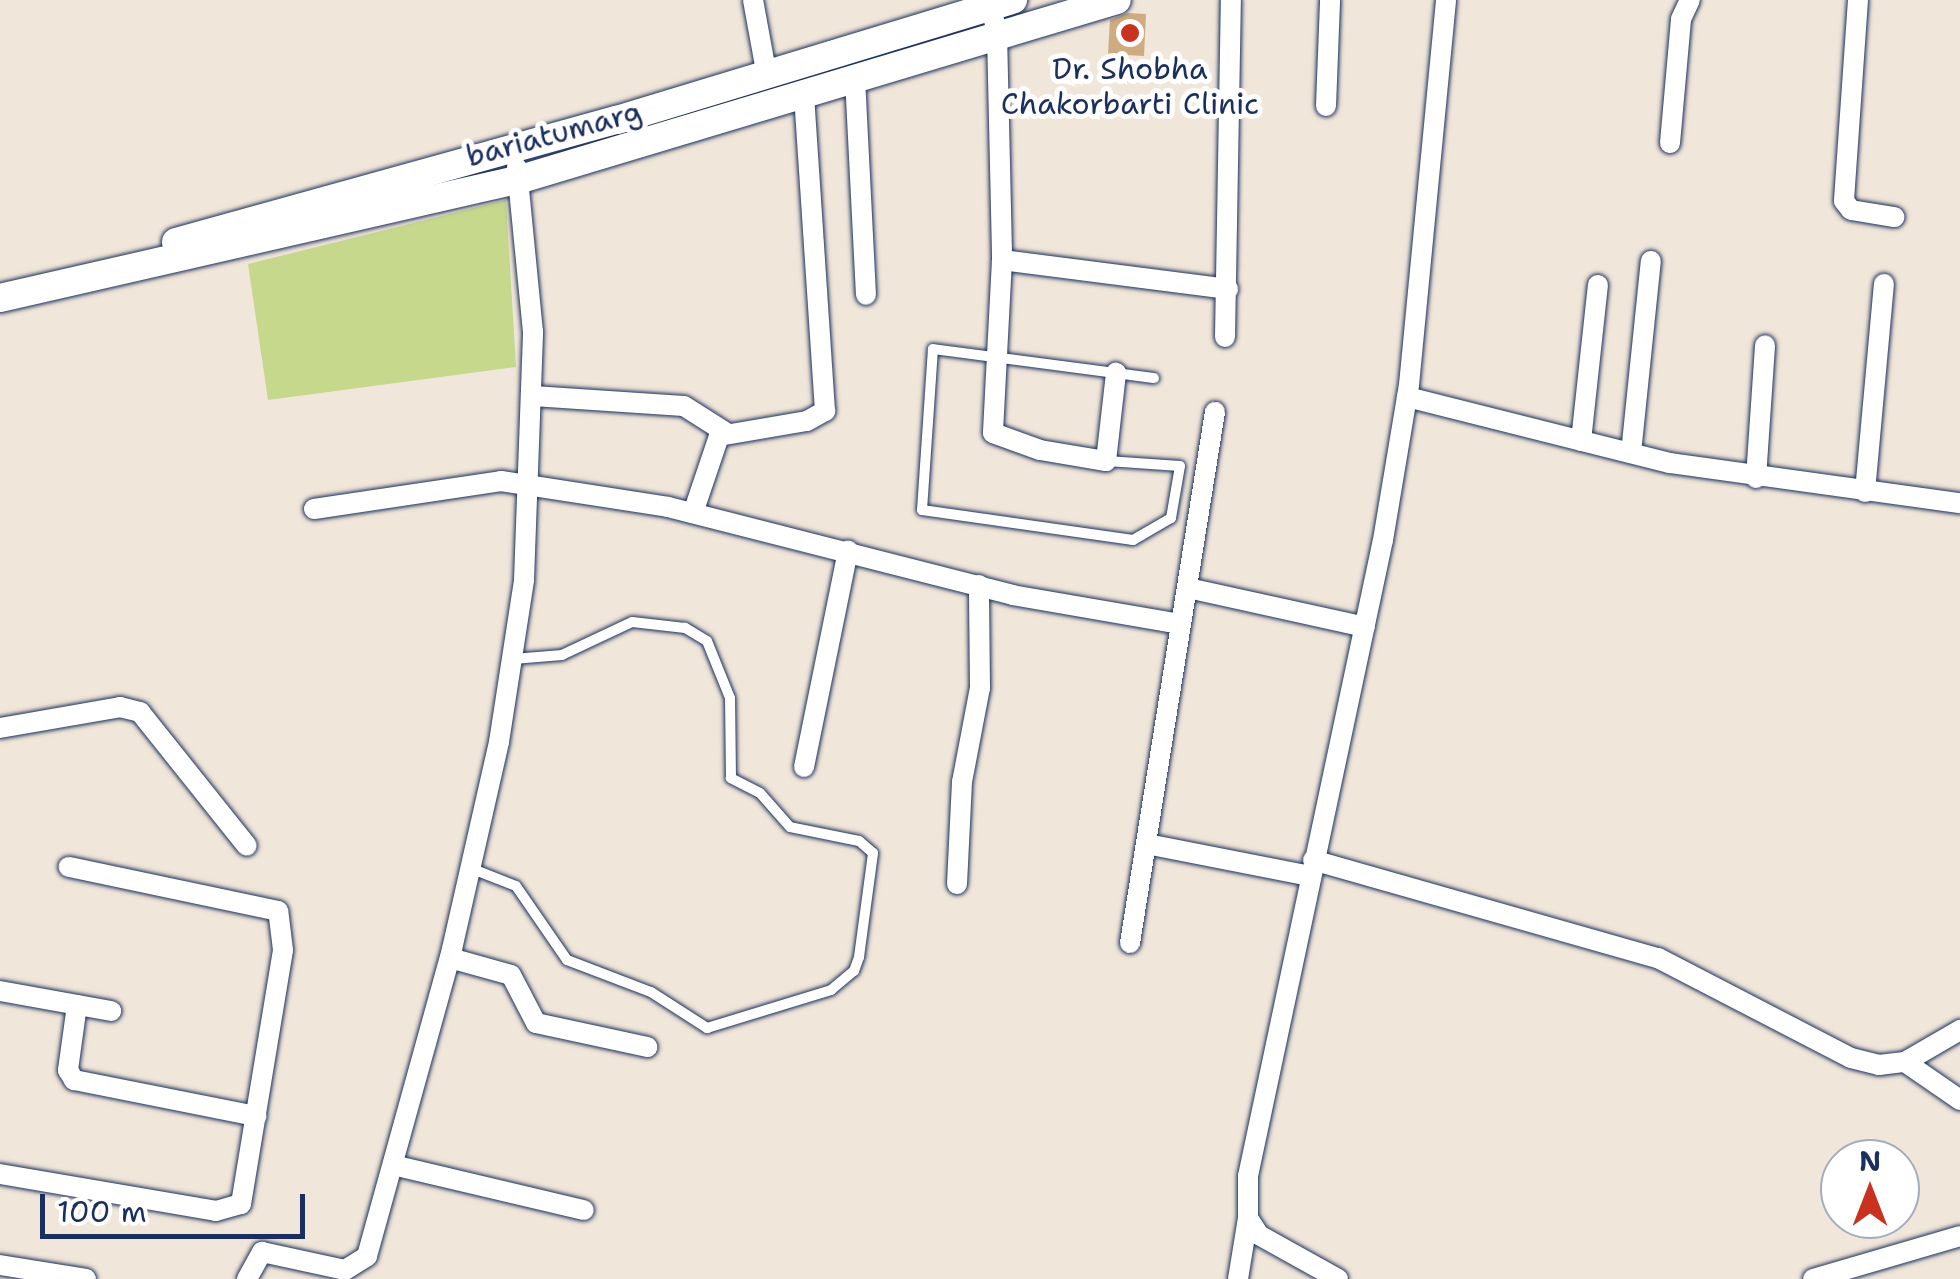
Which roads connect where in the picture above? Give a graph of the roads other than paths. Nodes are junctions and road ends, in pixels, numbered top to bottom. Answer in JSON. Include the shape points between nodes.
{"nodes":[{"id":1,"x":753,"y":0,"type":"edge"},
{"id":2,"x":1117,"y":0,"type":"edge"},
{"id":3,"x":1231,"y":0,"type":"edge"},
{"id":4,"x":1330,"y":0,"type":"edge"},
{"id":5,"x":1446,"y":0,"type":"edge"},
{"id":6,"x":1690,"y":0,"type":"edge"},
{"id":7,"x":1858,"y":0,"type":"edge"},
{"id":8,"x":1000,"y":13,"type":"edge"},
{"id":9,"x":767,"y":76,"type":"junction"},
{"id":10,"x":856,"y":78,"type":"junction"},
{"id":11,"x":804,"y":94,"type":"junction"},
{"id":12,"x":1326,"y":106,"type":"dead end"},
{"id":13,"x":1670,"y":142,"type":"dead end"},
{"id":14,"x":510,"y":148,"type":"junction"},
{"id":15,"x":521,"y":179,"type":"junction"},
{"id":16,"x":1894,"y":217,"type":"dead end"},
{"id":17,"x":1002,"y":260,"type":"junction"},
{"id":18,"x":1651,"y":261,"type":"dead end"},
{"id":19,"x":1884,"y":284,"type":"dead end"},
{"id":20,"x":0,"y":285,"type":"edge"},
{"id":21,"x":1598,"y":285,"type":"dead end"},
{"id":22,"x":1228,"y":289,"type":"junction"},
{"id":23,"x":866,"y":295,"type":"dead end"},
{"id":24,"x":0,"y":298,"type":"edge"},
{"id":25,"x":1224,"y":337,"type":"dead end"},
{"id":26,"x":1765,"y":345,"type":"dead end"},
{"id":27,"x":995,"y":356,"type":"junction"},
{"id":28,"x":1116,"y":372,"type":"junction"},
{"id":29,"x":1154,"y":378,"type":"dead end"},
{"id":30,"x":533,"y":396,"type":"junction"},
{"id":31,"x":1407,"y":397,"type":"junction"},
{"id":32,"x":1215,"y":412,"type":"dead end"},
{"id":33,"x":725,"y":432,"type":"junction"},
{"id":34,"x":1581,"y":441,"type":"junction"},
{"id":35,"x":1631,"y":453,"type":"junction"},
{"id":36,"x":1106,"y":461,"type":"junction"},
{"id":37,"x":1756,"y":478,"type":"junction"},
{"id":38,"x":530,"y":486,"type":"junction"},
{"id":39,"x":1865,"y":492,"type":"junction"},
{"id":40,"x":1960,"y":503,"type":"edge"},
{"id":41,"x":314,"y":509,"type":"dead end"},
{"id":42,"x":693,"y":513,"type":"junction"},
{"id":43,"x":848,"y":550,"type":"junction"},
{"id":44,"x":979,"y":586,"type":"junction"},
{"id":45,"x":1188,"y":588,"type":"junction"},
{"id":46,"x":1180,"y":624,"type":"junction"},
{"id":47,"x":1364,"y":627,"type":"junction"},
{"id":48,"x":512,"y":659,"type":"junction"},
{"id":49,"x":0,"y":728,"type":"edge"},
{"id":50,"x":804,"y":767,"type":"dead end"},
{"id":51,"x":1147,"y":844,"type":"junction"},
{"id":52,"x":247,"y":846,"type":"dead end"},
{"id":53,"x":69,"y":867,"type":"dead end"},
{"id":54,"x":470,"y":868,"type":"junction"},
{"id":55,"x":1311,"y":868,"type":"junction"},
{"id":56,"x":957,"y":884,"type":"dead end"},
{"id":57,"x":1130,"y":943,"type":"dead end"},
{"id":58,"x":450,"y":958,"type":"junction"},
{"id":59,"x":0,"y":991,"type":"edge"},
{"id":60,"x":78,"y":1005,"type":"junction"},
{"id":61,"x":111,"y":1011,"type":"dead end"},
{"id":62,"x":1960,"y":1030,"type":"edge"},
{"id":63,"x":647,"y":1047,"type":"dead end"},
{"id":64,"x":1905,"y":1062,"type":"junction"},
{"id":65,"x":1960,"y":1100,"type":"edge"},
{"id":66,"x":256,"y":1116,"type":"junction"},
{"id":67,"x":393,"y":1165,"type":"junction"},
{"id":68,"x":0,"y":1174,"type":"edge"},
{"id":69,"x":584,"y":1210,"type":"dead end"},
{"id":70,"x":1248,"y":1218,"type":"junction"},
{"id":71,"x":1960,"y":1236,"type":"edge"},
{"id":72,"x":0,"y":1265,"type":"edge"},
{"id":73,"x":86,"y":1279,"type":"edge"},
{"id":74,"x":247,"y":1279,"type":"edge"},
{"id":75,"x":1238,"y":1279,"type":"edge"},
{"id":76,"x":1338,"y":1279,"type":"edge"},
{"id":77,"x":1813,"y":1279,"type":"edge"}],
"edges":[{"from":1,"to":9,"type":"street"},
{"from":2,"to":8,"type":"main road","name":"bariatumarg"},
{"from":3,"to":22,"type":"street"},
{"from":4,"to":12,"type":"street"},
{"from":5,"to":31,"type":"street"},
{"from":6,"to":13,"type":"street","via":[[1682,19]]},
{"from":7,"to":16,"type":"street","via":[[1844,201],[1851,210]]},
{"from":8,"to":9,"type":"main road","name":"bariatumarg"},
{"from":8,"to":10,"type":"main road","name":"bariatumarg"},
{"from":8,"to":17,"type":"street"},
{"from":9,"to":14,"type":"main road","name":"bariatumarg"},
{"from":10,"to":11,"type":"main road","name":"bariatumarg"},
{"from":10,"to":23,"type":"street"},
{"from":11,"to":15,"type":"main road","name":"bariatumarg"},
{"from":11,"to":33,"type":"street","via":[[825,411],[806,421]]},
{"from":14,"to":15,"type":"street"},
{"from":14,"to":20,"type":"main road","name":"bariatumarg","via":[[77,270]]},
{"from":15,"to":24,"type":"main road","name":"bariatumarg"},
{"from":15,"to":30,"type":"street"},
{"from":17,"to":22,"type":"street"},
{"from":17,"to":27,"type":"street"},
{"from":18,"to":35,"type":"street"},
{"from":19,"to":39,"type":"street"},
{"from":21,"to":34,"type":"street"},
{"from":22,"to":25,"type":"street"},
{"from":26,"to":37,"type":"street"},
{"from":27,"to":28,"type":"lane"},
{"from":27,"to":36,"type":"street","via":[[996,436]]},
{"from":27,"to":36,"type":"lane","via":[[933,349],[922,510],[1133,540],[1171,518],[1180,466]]},
{"from":28,"to":29,"type":"lane"},
{"from":28,"to":36,"type":"street"},
{"from":30,"to":33,"type":"street","via":[[668,404],[696,411]]},
{"from":30,"to":38,"type":"street"},
{"from":31,"to":34,"type":"street"},
{"from":31,"to":47,"type":"street"},
{"from":32,"to":45,"type":"street"},
{"from":33,"to":42,"type":"street"},
{"from":34,"to":35,"type":"street"},
{"from":35,"to":37,"type":"street"},
{"from":37,"to":39,"type":"street"},
{"from":38,"to":41,"type":"street","via":[[472,482]]},
{"from":38,"to":42,"type":"street"},
{"from":38,"to":48,"type":"street"},
{"from":39,"to":40,"type":"street"},
{"from":42,"to":43,"type":"street"},
{"from":43,"to":44,"type":"street"},
{"from":43,"to":50,"type":"street"},
{"from":44,"to":46,"type":"street"},
{"from":44,"to":56,"type":"street","via":[[980,688],[962,782]]},
{"from":45,"to":46,"type":"street"},
{"from":45,"to":47,"type":"street"},
{"from":46,"to":51,"type":"street"},
{"from":47,"to":55,"type":"street"},
{"from":48,"to":54,"type":"street"},
{"from":48,"to":54,"type":"lane","via":[[562,655],[632,622],[685,628],[707,641],[730,698],[730,778],[760,793],[790,827],[859,841],[873,854],[859,957],[854,971],[831,990],[707,1028],[652,992],[566,960],[516,886]]},
{"from":49,"to":52,"type":"street","via":[[120,707],[140,712]]},
{"from":51,"to":55,"type":"street"},
{"from":51,"to":57,"type":"street"},
{"from":53,"to":66,"type":"street","via":[[278,910],[283,950]]},
{"from":54,"to":58,"type":"street"},
{"from":55,"to":64,"type":"street","via":[[1630,948],[1852,1058]]},
{"from":55,"to":70,"type":"street","via":[[1254,1123]]},
{"from":58,"to":63,"type":"street","via":[[511,975],[536,1023]]},
{"from":58,"to":67,"type":"street"},
{"from":59,"to":60,"type":"street"},
{"from":60,"to":61,"type":"street"},
{"from":60,"to":66,"type":"street","via":[[68,1070],[74,1080]]},
{"from":62,"to":64,"type":"street"},
{"from":64,"to":65,"type":"street"},
{"from":66,"to":68,"type":"street","via":[[241,1204],[231,1211]]},
{"from":67,"to":69,"type":"street"},
{"from":67,"to":74,"type":"street","via":[[367,1256],[354,1269],[262,1252]]},
{"from":70,"to":75,"type":"street"},
{"from":70,"to":76,"type":"street","via":[[1259,1235]]},
{"from":71,"to":77,"type":"street"},
{"from":72,"to":73,"type":"street"}]}
